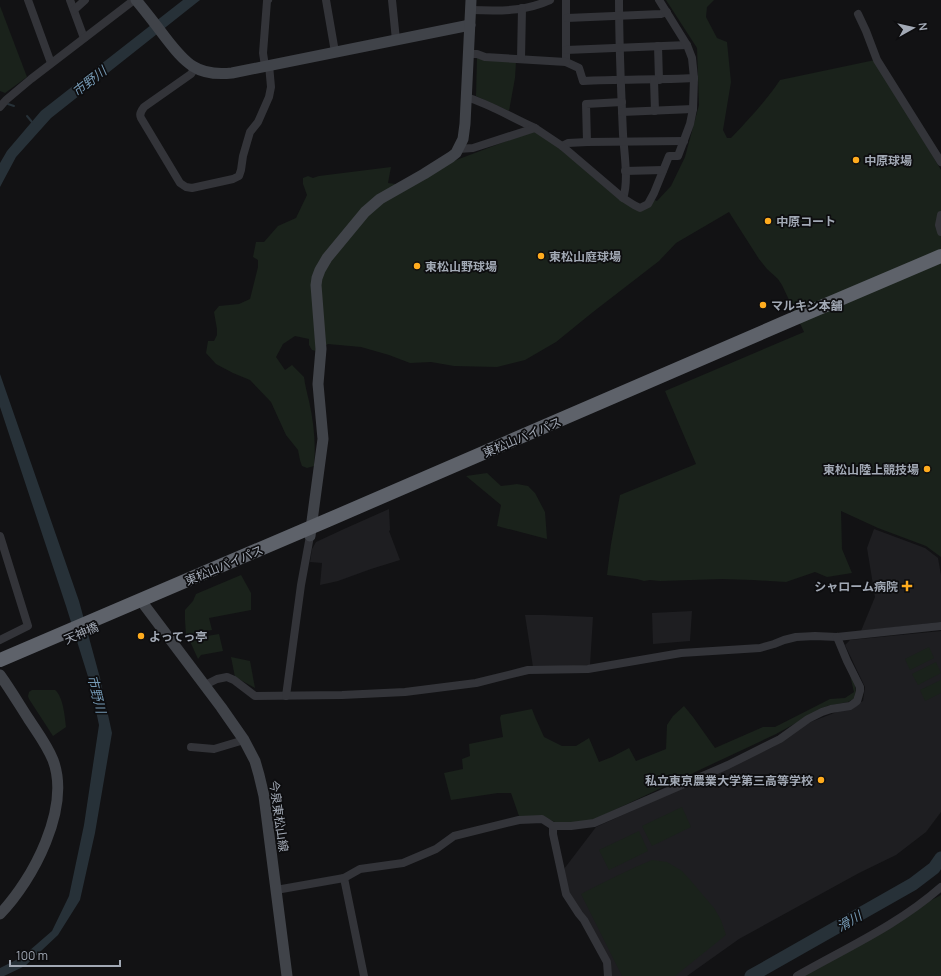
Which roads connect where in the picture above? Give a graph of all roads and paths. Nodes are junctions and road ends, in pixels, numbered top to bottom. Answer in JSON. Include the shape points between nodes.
{"nodes":[{"id":1,"x":28,"y":0,"type":"edge"},
{"id":2,"x":70,"y":0,"type":"edge"},
{"id":3,"x":85,"y":0,"type":"edge"},
{"id":4,"x":135,"y":0,"type":"edge"},
{"id":5,"x":268,"y":0,"type":"edge"},
{"id":6,"x":326,"y":0,"type":"edge"},
{"id":7,"x":392,"y":0,"type":"edge"},
{"id":8,"x":550,"y":0,"type":"edge"},
{"id":9,"x":566,"y":0,"type":"edge"},
{"id":10,"x":619,"y":0,"type":"edge"},
{"id":11,"x":659,"y":0,"type":"edge"},
{"id":12,"x":470,"y":5,"type":"edge"},
{"id":13,"x":522,"y":8,"type":"junction"},
{"id":14,"x":74,"y":10,"type":"junction"},
{"id":15,"x":667,"y":12,"type":"junction"},
{"id":16,"x":858,"y":14,"type":"dead end"},
{"id":17,"x":619,"y":16,"type":"junction"},
{"id":18,"x":567,"y":18,"type":"junction"},
{"id":19,"x":470,"y":25,"type":"junction"},
{"id":20,"x":84,"y":38,"type":"junction"},
{"id":21,"x":396,"y":40,"type":"junction"},
{"id":22,"x":687,"y":45,"type":"junction"},
{"id":23,"x":658,"y":46,"type":"junction"},
{"id":24,"x":620,"y":48,"type":"junction"},
{"id":25,"x":566,"y":50,"type":"junction"},
{"id":26,"x":335,"y":52,"type":"junction"},
{"id":27,"x":469,"y":54,"type":"junction"},
{"id":28,"x":521,"y":59,"type":"junction"},
{"id":29,"x":566,"y":62,"type":"junction"},
{"id":30,"x":51,"y":63,"type":"junction"},
{"id":31,"x":267,"y":65,"type":"junction"},
{"id":32,"x":195,"y":68,"type":"junction"},
{"id":33,"x":694,"y":78,"type":"junction"},
{"id":34,"x":621,"y":79,"type":"junction"},
{"id":35,"x":657,"y":80,"type":"junction"},
{"id":36,"x":466,"y":97,"type":"junction"},
{"id":37,"x":3,"y":99,"type":"edge"},
{"id":38,"x":622,"y":102,"type":"junction"},
{"id":39,"x":0,"y":107,"type":"edge"},
{"id":40,"x":693,"y":109,"type":"junction"},
{"id":41,"x":655,"y":111,"type":"junction"},
{"id":42,"x":622,"y":112,"type":"junction"},
{"id":43,"x":535,"y":128,"type":"junction"},
{"id":44,"x":684,"y":141,"type":"junction"},
{"id":45,"x":587,"y":142,"type":"junction"},
{"id":46,"x":624,"y":142,"type":"junction"},
{"id":47,"x":562,"y":146,"type":"junction"},
{"id":48,"x":458,"y":149,"type":"junction"},
{"id":49,"x":941,"y":162,"type":"edge"},
{"id":50,"x":663,"y":170,"type":"junction"},
{"id":51,"x":626,"y":171,"type":"junction"},
{"id":52,"x":623,"y":198,"type":"junction"},
{"id":53,"x":941,"y":215,"type":"edge"},
{"id":54,"x":941,"y":232,"type":"edge"},
{"id":55,"x":941,"y":256,"type":"edge"},
{"id":56,"x":941,"y":267,"type":"edge"},
{"id":57,"x":311,"y":531,"type":"junction"},
{"id":58,"x":0,"y":536,"type":"edge"},
{"id":59,"x":144,"y":602,"type":"junction"},
{"id":60,"x":103,"y":620,"type":"joint"},
{"id":61,"x":941,"y":626,"type":"edge"},
{"id":62,"x":837,"y":637,"type":"junction"},
{"id":63,"x":0,"y":640,"type":"edge"},
{"id":64,"x":55,"y":640,"type":"junction"},
{"id":65,"x":0,"y":660,"type":"edge"},
{"id":66,"x":0,"y":669,"type":"edge"},
{"id":67,"x":0,"y":675,"type":"edge"},
{"id":68,"x":205,"y":685,"type":"junction"},
{"id":69,"x":286,"y":696,"type":"junction"},
{"id":70,"x":244,"y":740,"type":"junction"},
{"id":71,"x":191,"y":747,"type":"dead end"},
{"id":72,"x":553,"y":826,"type":"junction"},
{"id":73,"x":344,"y":878,"type":"junction"},
{"id":74,"x":941,"y":887,"type":"edge"},
{"id":75,"x":276,"y":890,"type":"junction"},
{"id":76,"x":0,"y":914,"type":"edge"},
{"id":77,"x":287,"y":976,"type":"edge"},
{"id":78,"x":364,"y":976,"type":"edge"},
{"id":79,"x":608,"y":976,"type":"edge"},
{"id":80,"x":797,"y":976,"type":"edge"}],
"edges":[{"from":1,"to":30,"type":"street"},
{"from":2,"to":14,"type":"street"},
{"from":3,"to":14,"type":"street"},
{"from":4,"to":20,"type":"street"},
{"from":4,"to":32,"type":"street","via":[[174,49]]},
{"from":5,"to":31,"type":"street","via":[[263,53]]},
{"from":6,"to":26,"type":"street"},
{"from":7,"to":21,"type":"street"},
{"from":8,"to":13,"type":"street"},
{"from":9,"to":18,"type":"street"},
{"from":10,"to":17,"type":"street"},
{"from":11,"to":15,"type":"street"},
{"from":12,"to":13,"type":"street","via":[[504,11]]},
{"from":12,"to":19,"type":"street"},
{"from":13,"to":28,"type":"street"},
{"from":14,"to":20,"type":"street"},
{"from":15,"to":17,"type":"street"},
{"from":15,"to":22,"type":"street"},
{"from":16,"to":49,"type":"street","via":[[877,60]]},
{"from":17,"to":18,"type":"street"},
{"from":17,"to":24,"type":"street"},
{"from":18,"to":25,"type":"street"},
{"from":19,"to":21,"type":"street"},
{"from":19,"to":27,"type":"street"},
{"from":20,"to":30,"type":"street"},
{"from":21,"to":26,"type":"street"},
{"from":22,"to":23,"type":"street"},
{"from":22,"to":33,"type":"street","via":[[692,58]]},
{"from":23,"to":24,"type":"street"},
{"from":23,"to":35,"type":"street"},
{"from":24,"to":25,"type":"street"},
{"from":24,"to":34,"type":"street"},
{"from":25,"to":29,"type":"street"},
{"from":26,"to":31,"type":"street"},
{"from":27,"to":28,"type":"street"},
{"from":27,"to":36,"type":"street"},
{"from":28,"to":29,"type":"street"},
{"from":29,"to":34,"type":"street","via":[[579,68],[583,81]]},
{"from":30,"to":37,"type":"street"},
{"from":31,"to":32,"type":"street","via":[[223,74]]},
{"from":31,"to":32,"type":"street","via":[[271,87],[269,97],[258,122],[250,132],[239,176],[192,188],[180,183],[140,115],[144,107],[191,74]]},
{"from":33,"to":35,"type":"street"},
{"from":33,"to":40,"type":"street"},
{"from":34,"to":35,"type":"street"},
{"from":34,"to":38,"type":"street"},
{"from":35,"to":41,"type":"street"},
{"from":36,"to":43,"type":"street"},
{"from":36,"to":48,"type":"street","via":[[463,139]]},
{"from":37,"to":39,"type":"street"},
{"from":38,"to":42,"type":"street"},
{"from":38,"to":45,"type":"street","via":[[586,104]]},
{"from":40,"to":41,"type":"street"},
{"from":40,"to":44,"type":"street"},
{"from":41,"to":42,"type":"street"},
{"from":42,"to":46,"type":"street"},
{"from":43,"to":47,"type":"street"},
{"from":43,"to":48,"type":"street","via":[[473,148]]},
{"from":44,"to":46,"type":"street"},
{"from":44,"to":50,"type":"street","via":[[678,156],[669,156]]},
{"from":45,"to":46,"type":"street"},
{"from":45,"to":47,"type":"street","via":[[568,143]]},
{"from":46,"to":51,"type":"street"},
{"from":47,"to":52,"type":"street"},
{"from":48,"to":57,"type":"street","via":[[451,157],[374,204],[327,258],[320,270],[316,285],[321,349],[318,384],[323,439]]},
{"from":50,"to":51,"type":"street"},
{"from":50,"to":52,"type":"street","via":[[648,204],[640,208]]},
{"from":51,"to":52,"type":"street","via":[[626,191]]},
{"from":53,"to":54,"type":"street"},
{"from":55,"to":57,"type":"highway","name":"東松山バイパス"},
{"from":56,"to":57,"type":"highway","name":"東松山バイパス","via":[[520,446]]},
{"from":57,"to":59,"type":"highway","name":"東松山バイパス"},
{"from":57,"to":69,"type":"street"},
{"from":58,"to":63,"type":"street","via":[[28,626]]},
{"from":59,"to":60,"type":"highway","name":"東松山バイパス"},
{"from":59,"to":68,"type":"street","name":"今泉東松山線"},
{"from":60,"to":64,"type":"highway","name":"天神橋"},
{"from":61,"to":62,"type":"street"},
{"from":62,"to":69,"type":"street","via":[[796,637],[760,648],[681,653],[588,669],[528,670],[476,683],[405,692]]},
{"from":62,"to":72,"type":"street","via":[[860,687],[857,701],[850,706],[822,712],[780,739],[728,765],[594,823]]},
{"from":64,"to":65,"type":"highway"},
{"from":64,"to":66,"type":"highway"},
{"from":67,"to":76,"type":"street","via":[[47,748],[53,761],[58,791],[53,821],[41,853],[27,881]]},
{"from":68,"to":69,"type":"street","via":[[227,677],[255,696]]},
{"from":68,"to":70,"type":"street","name":"今泉東松山線"},
{"from":70,"to":71,"type":"street","via":[[214,749]]},
{"from":70,"to":75,"type":"street","name":"今泉東松山線","via":[[255,761],[264,796]]},
{"from":72,"to":73,"type":"street","via":[[542,819],[519,820],[454,836],[436,849],[403,863],[360,869]]},
{"from":72,"to":79,"type":"street","via":[[566,894],[607,962]]},
{"from":73,"to":75,"type":"street"},
{"from":73,"to":78,"type":"street"},
{"from":74,"to":80,"type":"street","via":[[919,906],[866,939]]},
{"from":75,"to":77,"type":"street","name":"今泉東松山線"}]}
